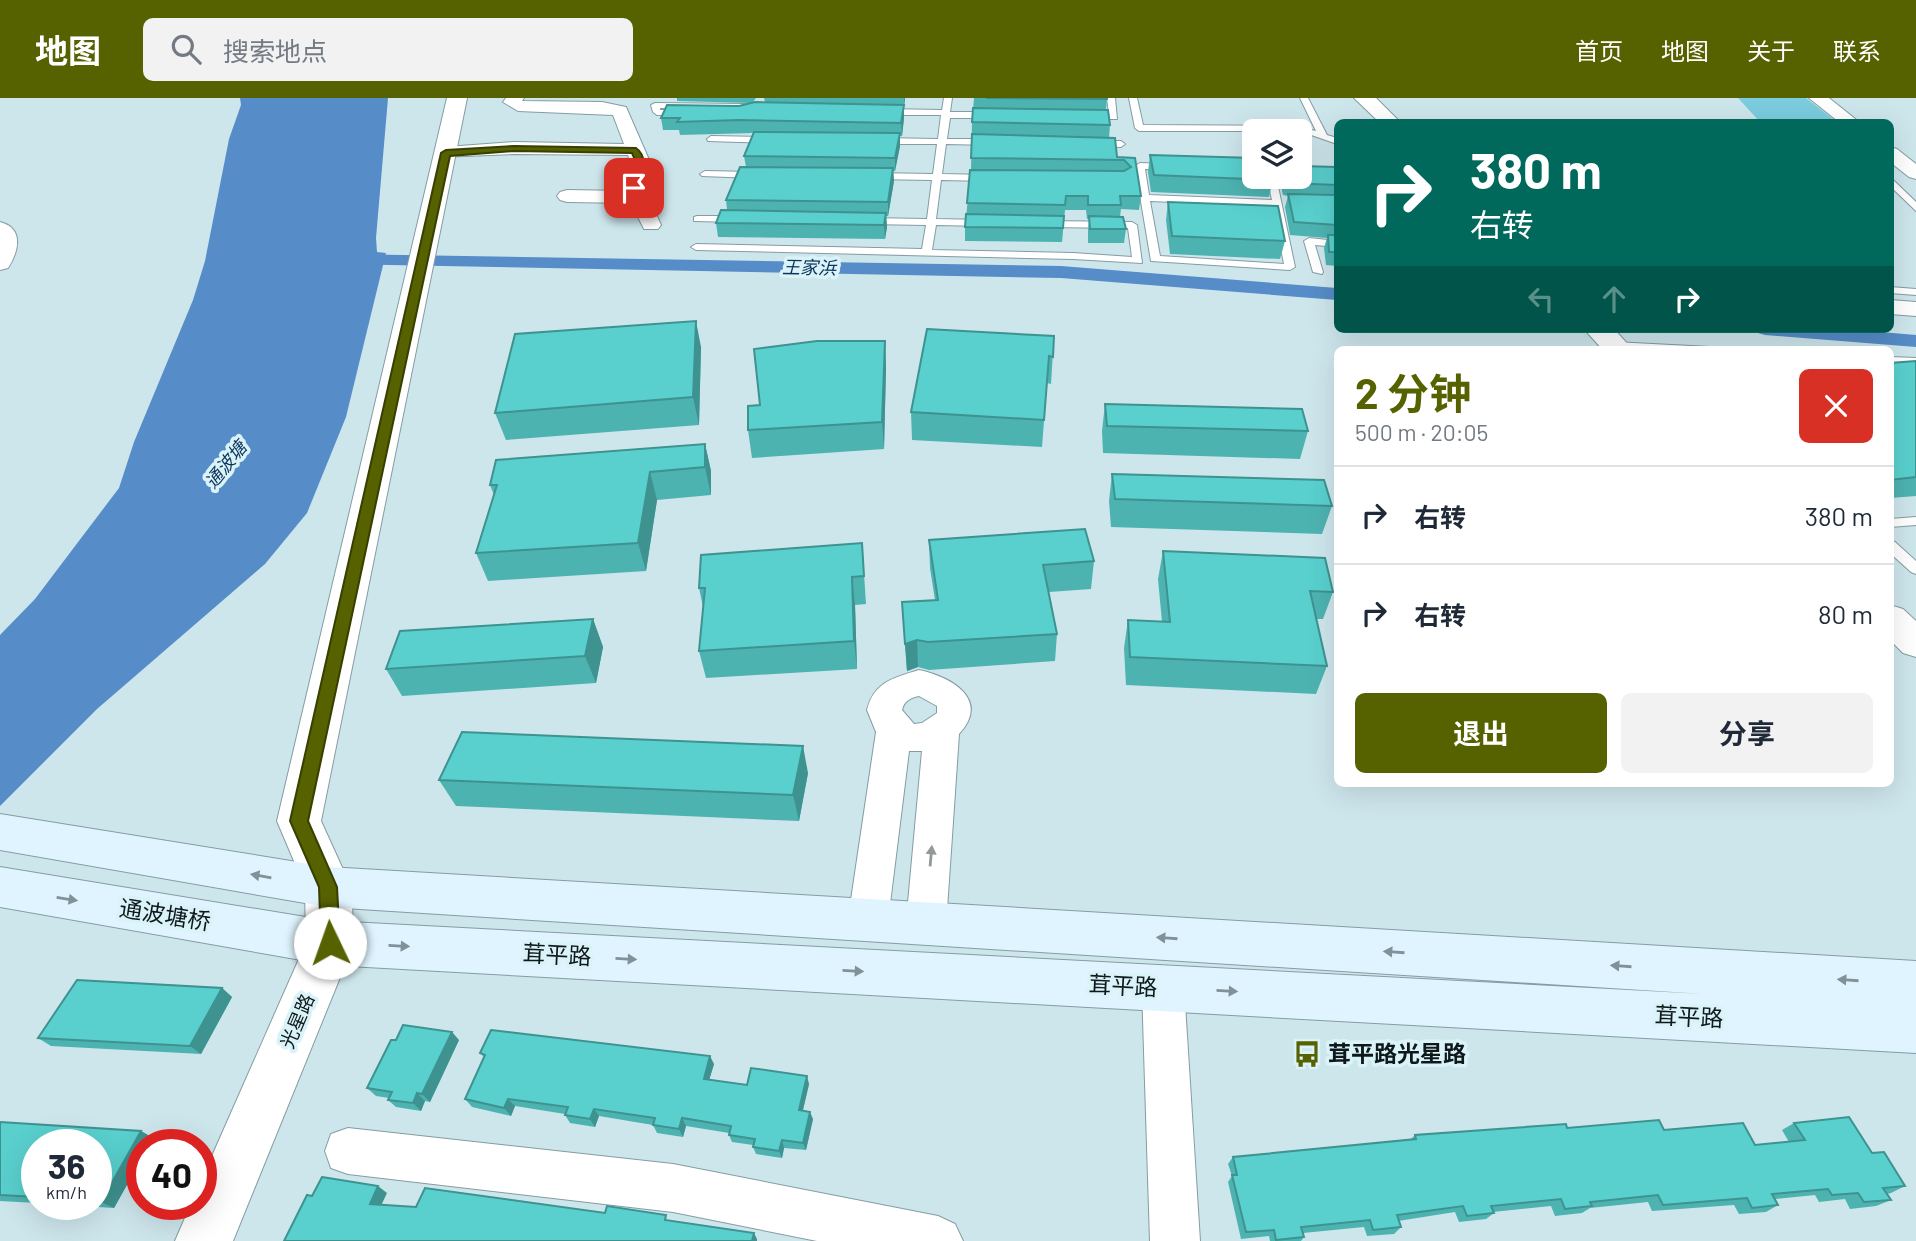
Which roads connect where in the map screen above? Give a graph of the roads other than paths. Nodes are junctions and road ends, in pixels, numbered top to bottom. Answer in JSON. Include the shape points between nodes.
{"nodes":[{"id":1,"x":457,"y":98,"type":"edge"},
{"id":2,"x":515,"y":98,"type":"edge"},
{"id":3,"x":762,"y":98,"type":"edge"},
{"id":4,"x":948,"y":98,"type":"edge"},
{"id":5,"x":1111,"y":98,"type":"edge"},
{"id":6,"x":1133,"y":98,"type":"edge"},
{"id":7,"x":1304,"y":98,"type":"edge"},
{"id":8,"x":1364,"y":98,"type":"edge"},
{"id":9,"x":1818,"y":98,"type":"edge"},
{"id":10,"x":589,"y":102,"type":"edge"},
{"id":11,"x":757,"y":110,"type":"junction"},
{"id":12,"x":770,"y":110,"type":"edge"},
{"id":13,"x":878,"y":112,"type":"edge"},
{"id":14,"x":945,"y":114,"type":"junction"},
{"id":15,"x":997,"y":116,"type":"edge"},
{"id":16,"x":1075,"y":117,"type":"edge"},
{"id":17,"x":1387,"y":119,"type":"edge"},
{"id":18,"x":1846,"y":119,"type":"edge"},
{"id":19,"x":1324,"y":138,"type":"junction"},
{"id":20,"x":711,"y":139,"type":"edge"},
{"id":21,"x":779,"y":140,"type":"edge"},
{"id":22,"x":1334,"y":140,"type":"edge"},
{"id":23,"x":874,"y":141,"type":"edge"},
{"id":24,"x":942,"y":142,"type":"junction"},
{"id":25,"x":997,"y":142,"type":"edge"},
{"id":26,"x":1080,"y":143,"type":"edge"},
{"id":27,"x":1121,"y":144,"type":"dead end"},
{"id":28,"x":636,"y":150,"type":"junction"},
{"id":29,"x":446,"y":153,"type":"junction"},
{"id":30,"x":1894,"y":156,"type":"edge"},
{"id":31,"x":1178,"y":168,"type":"edge"},
{"id":32,"x":1916,"y":173,"type":"edge"},
{"id":33,"x":705,"y":174,"type":"dead end"},
{"id":34,"x":760,"y":175,"type":"edge"},
{"id":35,"x":855,"y":176,"type":"edge"},
{"id":36,"x":937,"y":177,"type":"junction"},
{"id":37,"x":1003,"y":178,"type":"edge"},
{"id":38,"x":1894,"y":185,"type":"edge"},
{"id":39,"x":1274,"y":189,"type":"edge"},
{"id":40,"x":568,"y":196,"type":"dead end"},
{"id":41,"x":638,"y":197,"type":"junction"},
{"id":42,"x":1145,"y":198,"type":"junction"},
{"id":43,"x":1289,"y":201,"type":"edge"},
{"id":44,"x":1277,"y":202,"type":"junction"},
{"id":45,"x":1913,"y":207,"type":"edge"},
{"id":46,"x":1147,"y":214,"type":"junction"},
{"id":47,"x":1161,"y":214,"type":"dead end"},
{"id":48,"x":1267,"y":218,"type":"edge"},
{"id":49,"x":1280,"y":218,"type":"junction"},
{"id":50,"x":697,"y":219,"type":"dead end"},
{"id":51,"x":748,"y":219,"type":"edge"},
{"id":52,"x":852,"y":221,"type":"edge"},
{"id":53,"x":931,"y":222,"type":"junction"},
{"id":54,"x":998,"y":223,"type":"edge"},
{"id":55,"x":1025,"y":223,"type":"edge"},
{"id":56,"x":651,"y":225,"type":"dead end"},
{"id":57,"x":0,"y":228,"type":"edge"},
{"id":58,"x":1334,"y":244,"type":"edge"},
{"id":59,"x":696,"y":247,"type":"dead end"},
{"id":60,"x":927,"y":252,"type":"junction"},
{"id":61,"x":0,"y":263,"type":"edge"},
{"id":62,"x":1318,"y":272,"type":"dead end"},
{"id":63,"x":1610,"y":340,"type":"edge"},
{"id":64,"x":1656,"y":346,"type":"edge"},
{"id":65,"x":1894,"y":360,"type":"edge"},
{"id":66,"x":1916,"y":361,"type":"edge"},
{"id":67,"x":1916,"y":521,"type":"edge"},
{"id":68,"x":1894,"y":523,"type":"edge"},
{"id":69,"x":1894,"y":549,"type":"edge"},
{"id":70,"x":1916,"y":569,"type":"edge"},
{"id":71,"x":1894,"y":622,"type":"edge"},
{"id":72,"x":1916,"y":643,"type":"edge"},
{"id":73,"x":942,"y":730,"type":"junction"},
{"id":74,"x":894,"y":731,"type":"junction"},
{"id":75,"x":0,"y":832,"type":"edge"},
{"id":76,"x":0,"y":887,"type":"edge"},
{"id":77,"x":328,"y":887,"type":"junction"},
{"id":78,"x":868,"y":920,"type":"junction"},
{"id":79,"x":926,"y":924,"type":"junction"},
{"id":80,"x":330,"y":943,"type":"junction"},
{"id":81,"x":1916,"y":984,"type":"edge"},
{"id":82,"x":1163,"y":988,"type":"junction"},
{"id":83,"x":1916,"y":1029,"type":"edge"},
{"id":84,"x":348,"y":1151,"type":"dead end"},
{"id":85,"x":204,"y":1241,"type":"edge"},
{"id":86,"x":938,"y":1241,"type":"edge"},
{"id":87,"x":1175,"y":1241,"type":"edge"}],
"edges":[{"from":1,"to":29,"type":"street","name":"光星路"},
{"from":2,"to":10,"type":"street","via":[[512,102],[518,106]]},
{"from":3,"to":11,"type":"lane"},
{"from":4,"to":14,"type":"lane"},
{"from":5,"to":16,"type":"lane","via":[[1114,117]]},
{"from":6,"to":19,"type":"lane","via":[[1139,128],[1293,129]]},
{"from":7,"to":19,"type":"lane"},
{"from":8,"to":17,"type":"street"},
{"from":9,"to":18,"type":"street"},
{"from":10,"to":28,"type":"street","via":[[620,111]]},
{"from":11,"to":11,"type":"lane","via":[[744,106],[655,105],[657,112],[729,118]]},
{"from":11,"to":12,"type":"lane"},
{"from":13,"to":14,"type":"lane"},
{"from":14,"to":15,"type":"lane"},
{"from":14,"to":24,"type":"lane"},
{"from":19,"to":22,"type":"lane"},
{"from":20,"to":21,"type":"lane"},
{"from":23,"to":24,"type":"lane"},
{"from":24,"to":25,"type":"lane"},
{"from":24,"to":36,"type":"lane"},
{"from":26,"to":27,"type":"lane"},
{"from":28,"to":29,"type":"street","via":[[514,148]]},
{"from":28,"to":41,"type":"street","via":[[640,162],[634,188]]},
{"from":29,"to":77,"type":"street","name":"光星路","via":[[299,821]]},
{"from":30,"to":32,"type":"street"},
{"from":31,"to":42,"type":"lane","via":[[1140,166]]},
{"from":33,"to":34,"type":"lane"},
{"from":35,"to":36,"type":"lane"},
{"from":36,"to":37,"type":"lane"},
{"from":36,"to":53,"type":"lane"},
{"from":38,"to":45,"type":"lane"},
{"from":39,"to":44,"type":"lane"},
{"from":40,"to":41,"type":"street"},
{"from":41,"to":56,"type":"street"},
{"from":42,"to":44,"type":"lane"},
{"from":42,"to":46,"type":"lane"},
{"from":43,"to":44,"type":"lane"},
{"from":44,"to":49,"type":"lane"},
{"from":46,"to":47,"type":"lane"},
{"from":46,"to":49,"type":"lane","via":[[1155,259],[1290,267]]},
{"from":48,"to":49,"type":"lane"},
{"from":50,"to":51,"type":"lane"},
{"from":52,"to":53,"type":"lane"},
{"from":53,"to":54,"type":"lane"},
{"from":53,"to":60,"type":"lane"},
{"from":55,"to":60,"type":"lane","via":[[1132,225],[1139,261]]},
{"from":57,"to":61,"type":"street","via":[[6,233],[7,250]]},
{"from":58,"to":62,"type":"lane","via":[[1309,241]]},
{"from":59,"to":60,"type":"lane","via":[[819,245]]},
{"from":63,"to":64,"type":"lane"},
{"from":65,"to":66,"type":"lane"},
{"from":67,"to":68,"type":"lane"},
{"from":69,"to":70,"type":"lane"},
{"from":71,"to":72,"type":"street"},
{"from":73,"to":74,"type":"street","via":[[923,737]]},
{"from":73,"to":74,"type":"street","via":[[950,723],[953,705],[942,689],[919,683],[897,689],[884,705],[883,714]]},
{"from":79,"to":73,"type":"street","one_way":true},
{"from":74,"to":78,"type":"street"},
{"from":77,"to":75,"type":"main road","one_way":true},
{"from":76,"to":80,"type":"main road","name":"通波塘桥","one_way":true},
{"from":77,"to":78,"type":"main road"},
{"from":77,"to":80,"type":"street","name":"光星路"},
{"from":78,"to":79,"type":"main road"},
{"from":81,"to":79,"type":"main road","one_way":true},
{"from":80,"to":82,"type":"main road","name":"茸平路","one_way":true},
{"from":80,"to":85,"type":"street","name":"光星路"},
{"from":82,"to":83,"type":"main road","name":"茸平路","one_way":true},
{"from":82,"to":87,"type":"street"},
{"from":84,"to":86,"type":"street","via":[[673,1188]]}]}
